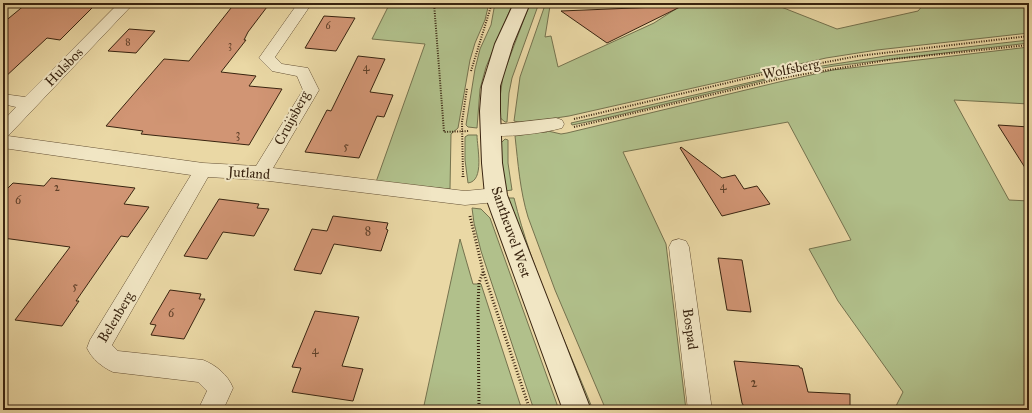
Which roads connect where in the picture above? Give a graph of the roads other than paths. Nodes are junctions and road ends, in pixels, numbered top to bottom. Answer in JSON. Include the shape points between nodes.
{"nodes":[{"id":1,"x":127,"y":3,"type":"edge"},
{"id":2,"x":305,"y":3,"type":"edge"},
{"id":3,"x":522,"y":3,"type":"edge"},
{"id":4,"x":3,"y":99,"type":"edge"},
{"id":5,"x":29,"y":103,"type":"junction"},
{"id":6,"x":556,"y":124,"type":"road end"},
{"id":7,"x":491,"y":130,"type":"junction"},
{"id":8,"x":3,"y":132,"type":"edge"},
{"id":9,"x":3,"y":142,"type":"edge"},
{"id":10,"x":203,"y":170,"type":"junction"},
{"id":11,"x":261,"y":174,"type":"junction"},
{"id":12,"x":496,"y":195,"type":"junction"},
{"id":13,"x":679,"y":247,"type":"dead end"},
{"id":14,"x":210,"y":410,"type":"edge"},
{"id":15,"x":577,"y":410,"type":"edge"},
{"id":16,"x":700,"y":410,"type":"edge"}],
"edges":[{"from":1,"to":5,"type":"street","name":"Hulsbos"},
{"from":2,"to":11,"type":"street","name":"Cruijsberg","via":[[266,58],[277,68],[303,72],[311,90]]},
{"from":3,"to":7,"type":"street","name":"Santheuvel West","via":[[504,44],[491,86]]},
{"from":4,"to":5,"type":"street"},
{"from":5,"to":8,"type":"street","name":"Hulsbos"},
{"from":6,"to":7,"type":"street"},
{"from":7,"to":12,"type":"street","name":"Santheuvel West"},
{"from":9,"to":10,"type":"street","name":"Jutland"},
{"from":10,"to":11,"type":"street","name":"Jutland"},
{"from":10,"to":14,"type":"street","name":"Belenberg","via":[[98,348],[113,361],[203,371],[221,388]]},
{"from":11,"to":12,"type":"street","name":"Jutland","via":[[465,198]]},
{"from":12,"to":15,"type":"street","name":"Santheuvel West"},
{"from":13,"to":16,"type":"street","name":"Bospad"}]}
